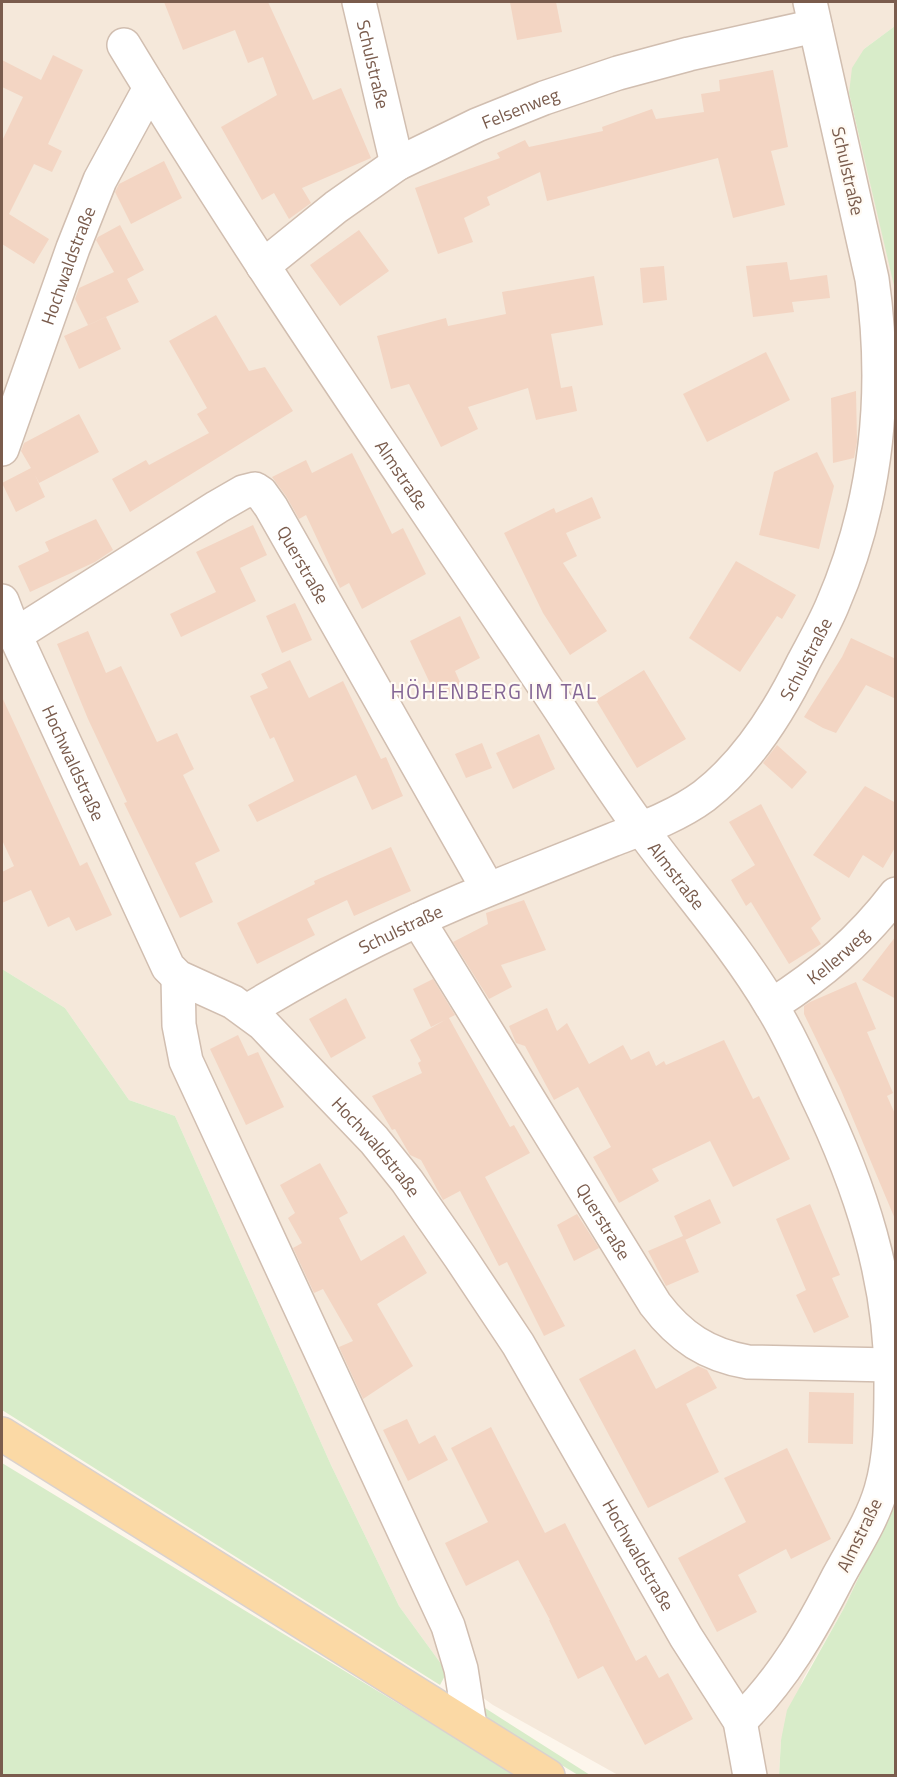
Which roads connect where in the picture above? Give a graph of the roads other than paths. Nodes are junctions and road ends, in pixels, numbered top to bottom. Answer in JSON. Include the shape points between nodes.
{"nodes":[{"id":1,"x":359,"y":2,"type":"edge"},
{"id":2,"x":812,"y":14,"type":"edge"},
{"id":3,"x":124,"y":45,"type":"dead end"},
{"id":4,"x":150,"y":88,"type":"junction"},
{"id":5,"x":397,"y":164,"type":"junction"},
{"id":6,"x":263,"y":266,"type":"junction"},
{"id":7,"x":2,"y":449,"type":"edge"},
{"id":8,"x":2,"y":602,"type":"edge"},
{"id":9,"x":15,"y":635,"type":"junction"},
{"id":10,"x":641,"y":829,"type":"junction"},
{"id":11,"x":489,"y":889,"type":"junction"},
{"id":12,"x":896,"y":894,"type":"edge"},
{"id":13,"x":418,"y":920,"type":"junction"},
{"id":14,"x":178,"y":977,"type":"junction"},
{"id":15,"x":772,"y":1005,"type":"junction"},
{"id":16,"x":247,"y":1011,"type":"junction"},
{"id":17,"x":891,"y":1365,"type":"junction"},
{"id":18,"x":2,"y":1434,"type":"edge"},
{"id":19,"x":740,"y":1721,"type":"junction"},
{"id":20,"x":470,"y":1726,"type":"junction"},
{"id":21,"x":548,"y":1776,"type":"edge"},
{"id":22,"x":750,"y":1776,"type":"edge"}],
"edges":[{"from":1,"to":5,"type":"street","name":"Schulstraße"},
{"from":2,"to":5,"type":"street","name":"Felsenweg","via":[[544,98]]},
{"from":2,"to":10,"type":"street","name":"Schulstraße","via":[[877,316],[878,436],[871,483],[832,606],[775,713],[746,754],[704,796]]},
{"from":3,"to":4,"type":"street","name":"Almstraße"},
{"from":4,"to":6,"type":"street","name":"Almstraße"},
{"from":4,"to":7,"type":"street","name":"Hochwaldstraße","via":[[100,180]]},
{"from":5,"to":6,"type":"street","name":"Felsenweg"},
{"from":6,"to":10,"type":"street","name":"Almstraße"},
{"from":8,"to":9,"type":"street","name":"Hochwaldstraße"},
{"from":9,"to":11,"type":"street","name":"Querstraße","via":[[217,507],[255,489],[271,507]]},
{"from":9,"to":14,"type":"street","name":"Hochwaldstraße","via":[[160,952]]},
{"from":10,"to":11,"type":"street","name":"Schulstraße"},
{"from":10,"to":15,"type":"street","name":"Almstraße"},
{"from":11,"to":13,"type":"street","name":"Schulstraße"},
{"from":12,"to":15,"type":"street","name":"Kellerweg","via":[[832,964]]},
{"from":13,"to":16,"type":"street","name":"Schulstraße"},
{"from":13,"to":17,"type":"street","name":"Querstraße","via":[[669,1323],[693,1341],[731,1359]]},
{"from":14,"to":16,"type":"street","name":"Hochwaldstraße"},
{"from":14,"to":20,"type":"street","via":[[179,1025],[186,1061],[448,1626],[461,1669]]},
{"from":15,"to":17,"type":"street","name":"Almstraße","via":[[834,1130],[870,1228],[884,1282]]},
{"from":16,"to":19,"type":"street","name":"Hochwaldstraße","via":[[374,1140],[460,1257],[537,1375],[686,1637]]},
{"from":17,"to":19,"type":"street","name":"Almstraße","via":[[887,1459],[870,1517],[790,1662]]},
{"from":18,"to":20,"type":"main road"},
{"from":19,"to":22,"type":"street"},
{"from":20,"to":21,"type":"main road"}]}
